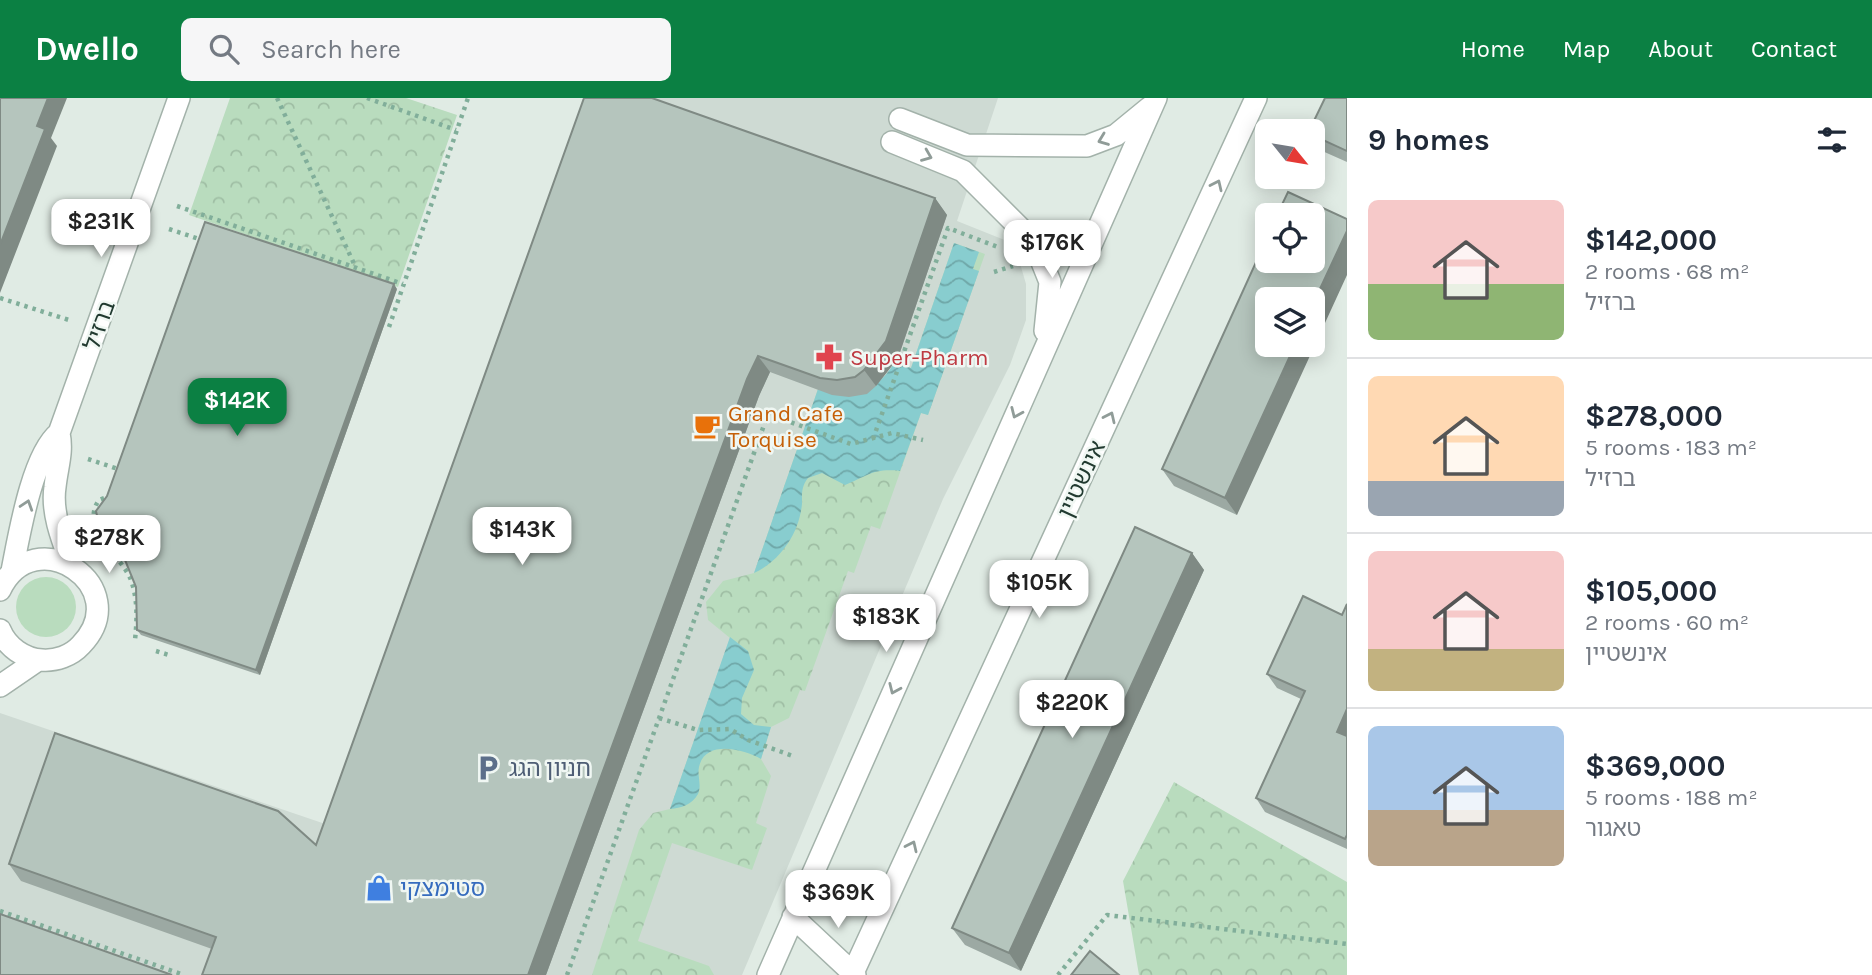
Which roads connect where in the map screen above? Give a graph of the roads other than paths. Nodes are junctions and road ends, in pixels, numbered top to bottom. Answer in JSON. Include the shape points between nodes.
{"nodes":[{"id":1,"x":179,"y":98,"type":"edge"},
{"id":2,"x":1256,"y":98,"type":"edge"},
{"id":3,"x":1154,"y":101,"type":"edge"},
{"id":4,"x":900,"y":119,"type":"dead end"},
{"id":5,"x":892,"y":142,"type":"dead end"},
{"id":6,"x":1043,"y":351,"type":"junction"},
{"id":7,"x":59,"y":433,"type":"junction"},
{"id":8,"x":72,"y":566,"type":"junction"},
{"id":9,"x":12,"y":572,"type":"junction"},
{"id":10,"x":0,"y":590,"type":"edge"},
{"id":11,"x":0,"y":630,"type":"edge"},
{"id":12,"x":38,"y":660,"type":"junction"},
{"id":13,"x":0,"y":686,"type":"edge"},
{"id":14,"x":793,"y":917,"type":"junction"},
{"id":15,"x":853,"y":974,"type":"edge"},
{"id":16,"x":768,"y":975,"type":"edge"}],
"edges":[{"from":1,"to":7,"type":"street","name":"ברזיל"},
{"from":15,"to":2,"type":"street","name":"אינשטיין","one_way":true},
{"from":3,"to":4,"type":"street","one_way":true,"via":[[1116,135],[1087,146],[967,145]]},
{"from":3,"to":6,"type":"street"},
{"from":5,"to":6,"type":"street","one_way":true,"via":[[963,171],[1021,229],[1050,282]]},
{"from":6,"to":14,"type":"street","one_way":true},
{"from":7,"to":8,"type":"street","name":"ברזיל","via":[[63,452],[54,489],[60,536]]},
{"from":9,"to":7,"type":"street","name":"ברזיל","one_way":true,"via":[[20,524],[48,443]]},
{"from":8,"to":9,"type":"street","via":[[41,559]]},
{"from":8,"to":12,"type":"street","via":[[94,590],[95,623],[77,650],[63,658]]},
{"from":9,"to":10,"type":"street"},
{"from":11,"to":12,"type":"street","via":[[12,648]]},
{"from":12,"to":13,"type":"street"},
{"from":14,"to":15,"type":"street"},
{"from":14,"to":16,"type":"street"}]}
